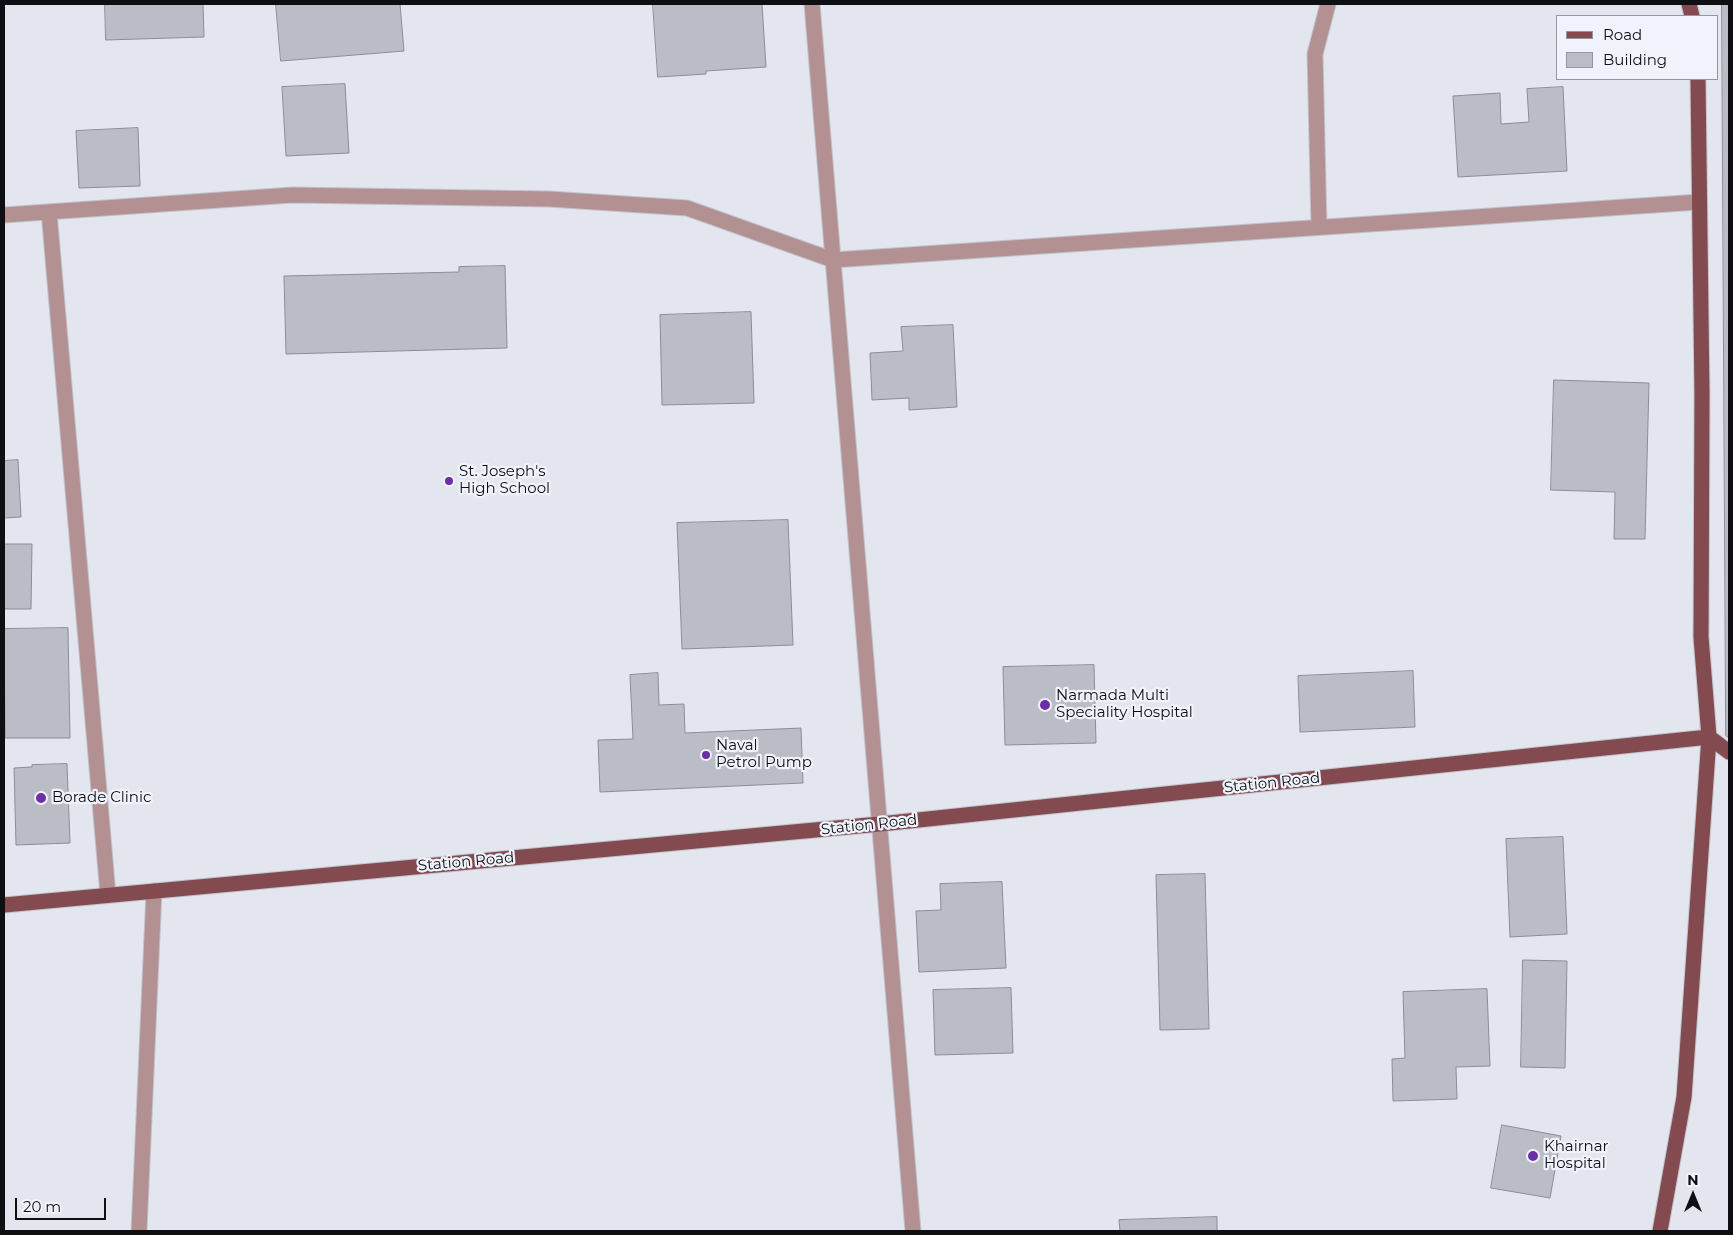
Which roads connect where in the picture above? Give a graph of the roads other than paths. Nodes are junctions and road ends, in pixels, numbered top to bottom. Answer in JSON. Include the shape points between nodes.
{"nodes":[{"id":1,"x":812,"y":4,"type":"edge"},
{"id":2,"x":1328,"y":4,"type":"edge"},
{"id":3,"x":1698,"y":80,"type":"edge"},
{"id":4,"x":1700,"y":202,"type":"junction"},
{"id":5,"x":49,"y":212,"type":"junction"},
{"id":6,"x":4,"y":215,"type":"edge"},
{"id":7,"x":1319,"y":227,"type":"junction"},
{"id":8,"x":833,"y":260,"type":"junction"},
{"id":9,"x":1709,"y":737,"type":"junction"},
{"id":10,"x":1729,"y":752,"type":"edge"},
{"id":11,"x":880,"y":824,"type":"junction"},
{"id":12,"x":154,"y":891,"type":"junction"},
{"id":13,"x":108,"y":895,"type":"junction"},
{"id":14,"x":4,"y":905,"type":"edge"},
{"id":15,"x":139,"y":1231,"type":"edge"},
{"id":16,"x":913,"y":1231,"type":"edge"},
{"id":17,"x":1660,"y":1231,"type":"edge"}],
"edges":[{"from":1,"to":8,"type":"street"},
{"from":2,"to":7,"type":"street","via":[[1315,54]]},
{"from":3,"to":4,"type":"main road"},
{"from":4,"to":7,"type":"street"},
{"from":4,"to":9,"type":"main road","via":[[1701,637]]},
{"from":5,"to":6,"type":"street"},
{"from":5,"to":8,"type":"street","via":[[292,195],[549,198],[687,208]]},
{"from":5,"to":13,"type":"street"},
{"from":7,"to":8,"type":"street"},
{"from":8,"to":11,"type":"street"},
{"from":9,"to":10,"type":"main road"},
{"from":9,"to":11,"type":"main road","name":"Station Road"},
{"from":9,"to":17,"type":"main road","via":[[1684,1098]]},
{"from":11,"to":12,"type":"main road","name":"Station Road"},
{"from":11,"to":16,"type":"street"},
{"from":12,"to":13,"type":"main road","name":"Station Road"},
{"from":12,"to":15,"type":"street"},
{"from":13,"to":14,"type":"main road","name":"Station Road"}]}
